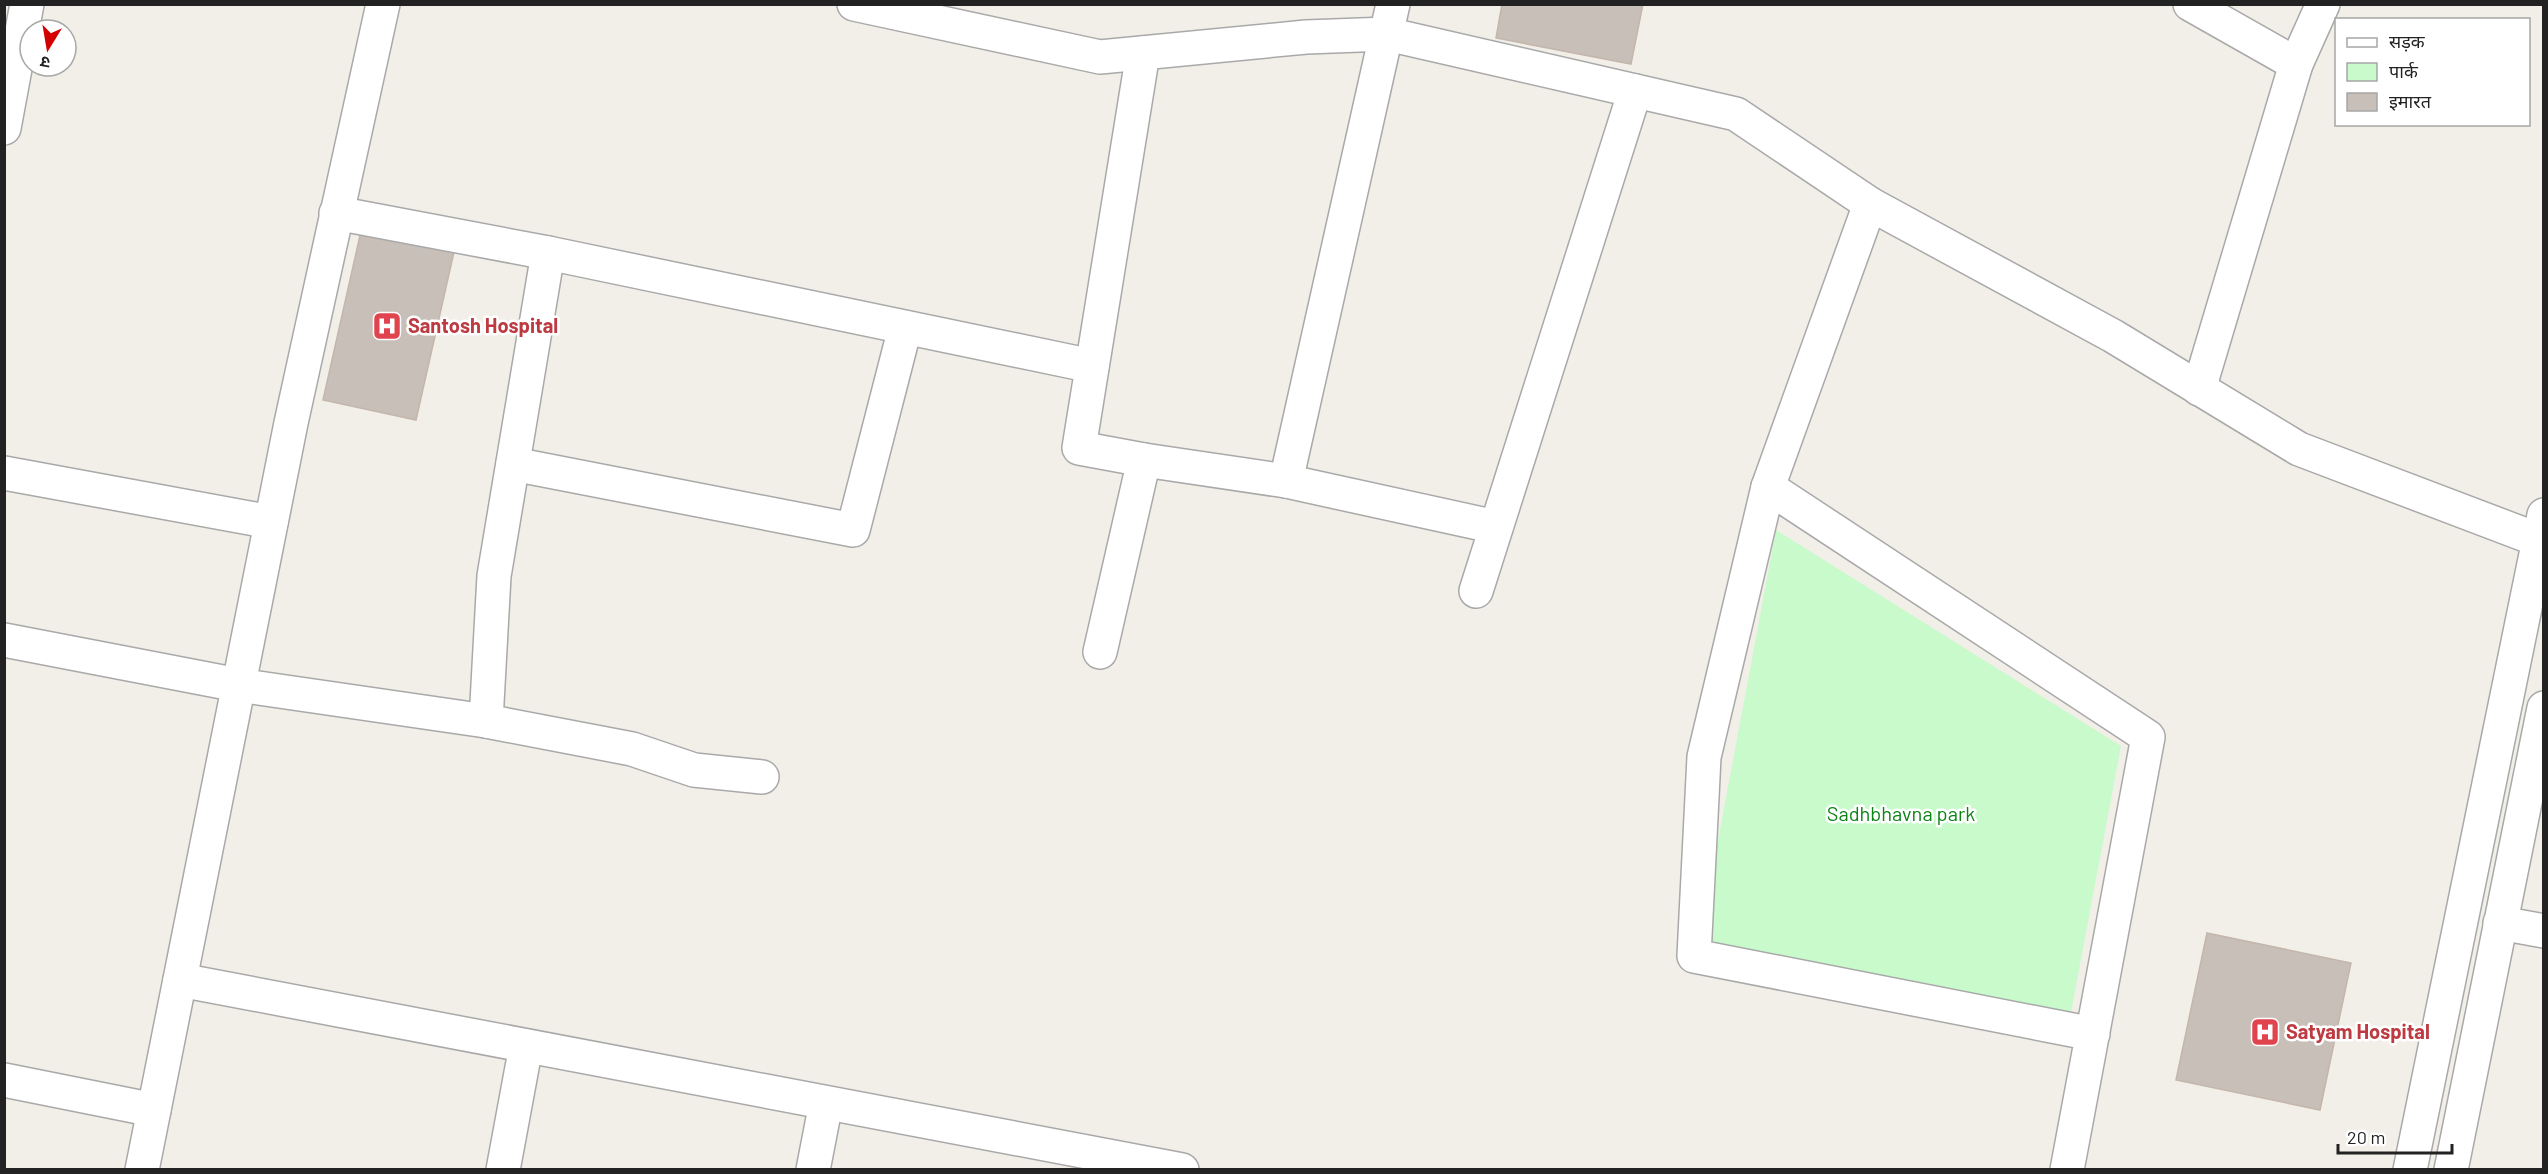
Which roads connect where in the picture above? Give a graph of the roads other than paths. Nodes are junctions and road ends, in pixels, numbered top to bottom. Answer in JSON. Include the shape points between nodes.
{"nodes":[{"id":1,"x":27,"y":4,"type":"edge"},
{"id":2,"x":383,"y":4,"type":"edge"},
{"id":3,"x":2190,"y":4,"type":"edge"},
{"id":4,"x":2323,"y":4,"type":"edge"},
{"id":5,"x":873,"y":6,"type":"edge"},
{"id":6,"x":1390,"y":19,"type":"edge"},
{"id":7,"x":11,"y":52,"type":"edge"},
{"id":8,"x":1143,"y":53,"type":"junction"},
{"id":9,"x":2296,"y":64,"type":"junction"},
{"id":10,"x":1635,"y":91,"type":"junction"},
{"id":11,"x":4,"y":128,"type":"edge"},
{"id":12,"x":1870,"y":204,"type":"junction"},
{"id":13,"x":336,"y":213,"type":"junction"},
{"id":14,"x":548,"y":253,"type":"junction"},
{"id":15,"x":906,"y":328,"type":"junction"},
{"id":16,"x":1092,"y":366,"type":"junction"},
{"id":17,"x":2199,"y":389,"type":"junction"},
{"id":18,"x":1144,"y":460,"type":"junction"},
{"id":19,"x":513,"y":464,"type":"junction"},
{"id":20,"x":4,"y":473,"type":"edge"},
{"id":21,"x":1286,"y":481,"type":"junction"},
{"id":22,"x":1768,"y":487,"type":"junction"},
{"id":23,"x":271,"y":522,"type":"junction"},
{"id":24,"x":1496,"y":528,"type":"junction"},
{"id":25,"x":2542,"y":532,"type":"edge"},
{"id":26,"x":1476,"y":591,"type":"dead end"},
{"id":27,"x":4,"y":640,"type":"edge"},
{"id":28,"x":1100,"y":652,"type":"dead end"},
{"id":29,"x":238,"y":685,"type":"junction"},
{"id":30,"x":2544,"y":708,"type":"edge"},
{"id":31,"x":486,"y":721,"type":"junction"},
{"id":32,"x":762,"y":777,"type":"dead end"},
{"id":33,"x":2500,"y":923,"type":"junction"},
{"id":34,"x":2544,"y":931,"type":"edge"},
{"id":35,"x":180,"y":980,"type":"junction"},
{"id":36,"x":2093,"y":1034,"type":"junction"},
{"id":37,"x":526,"y":1046,"type":"junction"},
{"id":38,"x":4,"y":1080,"type":"edge"},
{"id":39,"x":826,"y":1102,"type":"junction"},
{"id":40,"x":154,"y":1110,"type":"junction"},
{"id":41,"x":1107,"y":1163,"type":"edge"},
{"id":42,"x":142,"y":1170,"type":"edge"},
{"id":43,"x":503,"y":1170,"type":"edge"},
{"id":44,"x":813,"y":1170,"type":"edge"},
{"id":45,"x":1182,"y":1170,"type":"edge"},
{"id":46,"x":2067,"y":1170,"type":"edge"},
{"id":47,"x":2410,"y":1170,"type":"edge"},
{"id":48,"x":2451,"y":1170,"type":"edge"}],
"edges":[{"from":1,"to":7,"type":"street"},
{"from":2,"to":13,"type":"street"},
{"from":3,"to":9,"type":"street"},
{"from":4,"to":9,"type":"street"},
{"from":5,"to":8,"type":"street","via":[[1100,57]]},
{"from":6,"to":8,"type":"street","via":[[1306,37]]},
{"from":6,"to":10,"type":"street"},
{"from":6,"to":21,"type":"street"},
{"from":7,"to":11,"type":"street"},
{"from":8,"to":16,"type":"street"},
{"from":9,"to":17,"type":"street"},
{"from":10,"to":12,"type":"street","via":[[1736,114]]},
{"from":10,"to":24,"type":"street"},
{"from":12,"to":17,"type":"street","via":[[2113,336]]},
{"from":12,"to":22,"type":"street"},
{"from":13,"to":14,"type":"street"},
{"from":13,"to":23,"type":"street"},
{"from":14,"to":15,"type":"street"},
{"from":14,"to":19,"type":"street"},
{"from":15,"to":16,"type":"street"},
{"from":15,"to":19,"type":"street","via":[[853,530]]},
{"from":16,"to":18,"type":"street","via":[[1079,448]]},
{"from":17,"to":25,"type":"street","via":[[2299,449]]},
{"from":18,"to":21,"type":"street"},
{"from":18,"to":28,"type":"street"},
{"from":19,"to":31,"type":"street","via":[[494,576]]},
{"from":20,"to":23,"type":"street"},
{"from":21,"to":24,"type":"street"},
{"from":22,"to":36,"type":"street","via":[[2148,737]]},
{"from":22,"to":36,"type":"street","via":[[1704,757],[1694,956]]},
{"from":23,"to":29,"type":"street"},
{"from":24,"to":26,"type":"street"},
{"from":25,"to":47,"type":"street"},
{"from":27,"to":29,"type":"street"},
{"from":29,"to":31,"type":"street"},
{"from":29,"to":35,"type":"street"},
{"from":30,"to":33,"type":"street"},
{"from":31,"to":32,"type":"street","via":[[632,749],[694,770]]},
{"from":33,"to":34,"type":"street"},
{"from":33,"to":48,"type":"street"},
{"from":35,"to":37,"type":"street"},
{"from":35,"to":40,"type":"street"},
{"from":36,"to":46,"type":"street"},
{"from":37,"to":39,"type":"street"},
{"from":37,"to":43,"type":"street"},
{"from":38,"to":40,"type":"street"},
{"from":39,"to":41,"type":"street"},
{"from":39,"to":44,"type":"street"},
{"from":40,"to":42,"type":"street"},
{"from":41,"to":45,"type":"street"}]}
